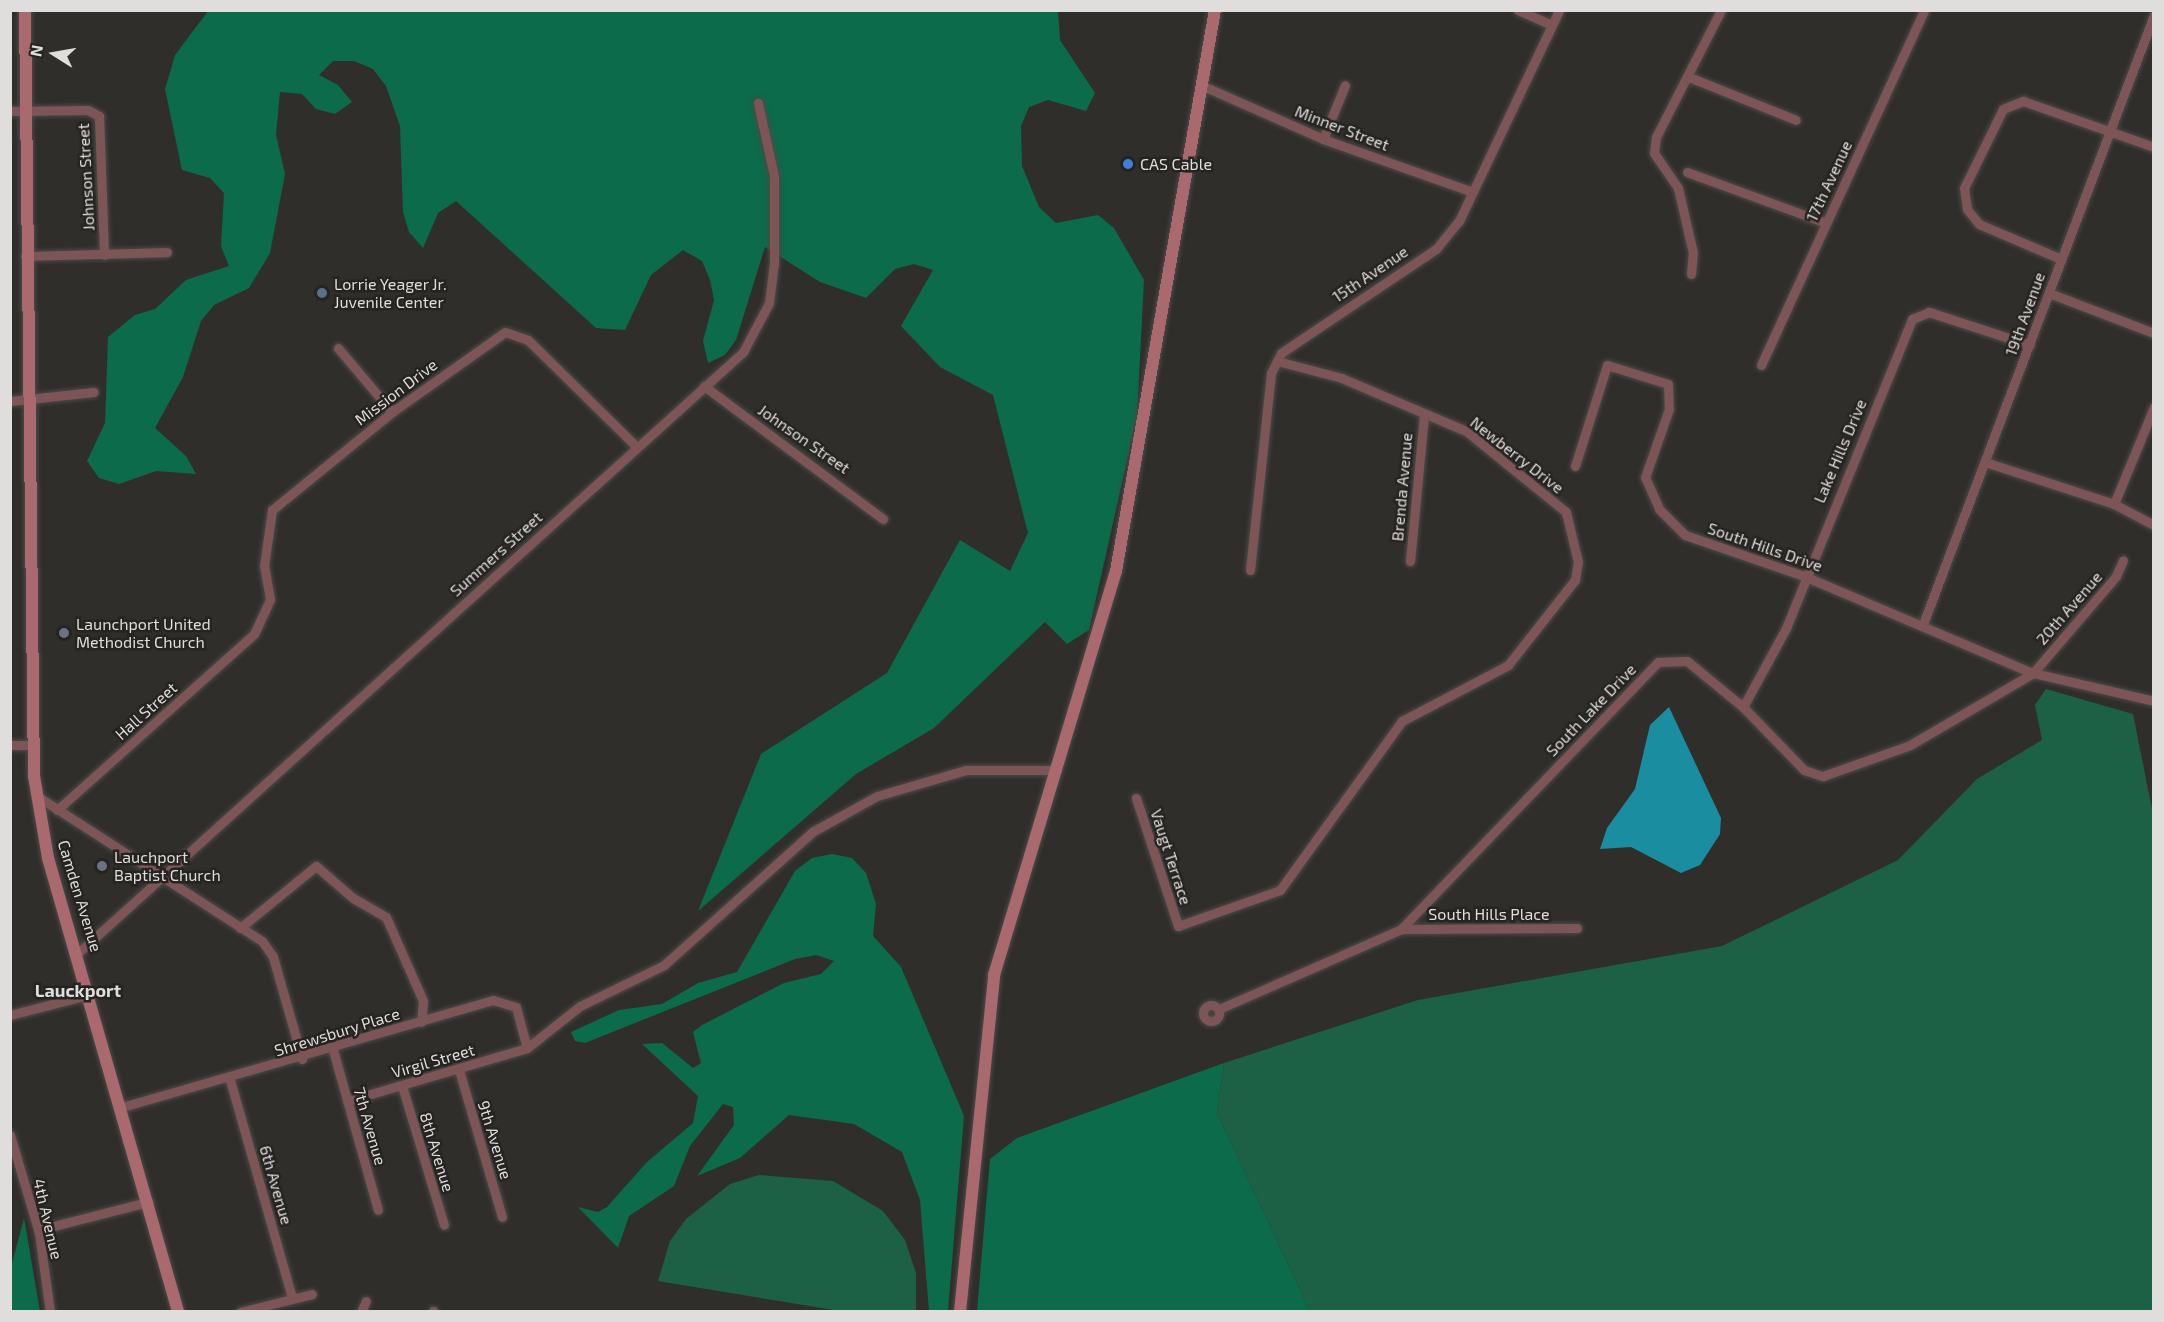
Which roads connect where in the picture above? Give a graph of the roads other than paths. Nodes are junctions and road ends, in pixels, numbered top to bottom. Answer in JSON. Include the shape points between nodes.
{"nodes":[{"id":1,"x":25,"y":10,"type":"edge"},
{"id":2,"x":1215,"y":10,"type":"edge"},
{"id":3,"x":1518,"y":10,"type":"edge"},
{"id":4,"x":1559,"y":10,"type":"edge"},
{"id":5,"x":1721,"y":10,"type":"edge"},
{"id":6,"x":1924,"y":10,"type":"edge"},
{"id":7,"x":2154,"y":15,"type":"edge"},
{"id":8,"x":1551,"y":25,"type":"junction"},
{"id":9,"x":1689,"y":78,"type":"junction"},
{"id":10,"x":1345,"y":85,"type":"dead end"},
{"id":11,"x":1203,"y":86,"type":"junction"},
{"id":12,"x":758,"y":103,"type":"dead end"},
{"id":13,"x":10,"y":111,"type":"edge"},
{"id":14,"x":26,"y":111,"type":"junction"},
{"id":15,"x":1796,"y":120,"type":"dead end"},
{"id":16,"x":2111,"y":130,"type":"junction"},
{"id":17,"x":1323,"y":139,"type":"junction"},
{"id":18,"x":2154,"y":147,"type":"edge"},
{"id":19,"x":1687,"y":172,"type":"dead end"},
{"id":20,"x":1473,"y":192,"type":"junction"},
{"id":21,"x":1826,"y":223,"type":"junction"},
{"id":22,"x":167,"y":252,"type":"dead end"},
{"id":23,"x":104,"y":255,"type":"junction"},
{"id":24,"x":25,"y":256,"type":"junction"},
{"id":25,"x":2061,"y":259,"type":"junction"},
{"id":26,"x":1691,"y":273,"type":"dead end"},
{"id":27,"x":2049,"y":293,"type":"junction"},
{"id":28,"x":2154,"y":333,"type":"edge"},
{"id":29,"x":2030,"y":345,"type":"junction"},
{"id":30,"x":338,"y":348,"type":"dead end"},
{"id":31,"x":1277,"y":360,"type":"junction"},
{"id":32,"x":1761,"y":365,"type":"dead end"},
{"id":33,"x":704,"y":386,"type":"junction"},
{"id":34,"x":94,"y":392,"type":"dead end"},
{"id":35,"x":10,"y":401,"type":"edge"},
{"id":36,"x":26,"y":402,"type":"junction"},
{"id":37,"x":2154,"y":407,"type":"edge"},
{"id":38,"x":392,"y":412,"type":"junction"},
{"id":39,"x":1424,"y":415,"type":"junction"},
{"id":40,"x":636,"y":446,"type":"junction"},
{"id":41,"x":1985,"y":462,"type":"junction"},
{"id":42,"x":1575,"y":466,"type":"dead end"},
{"id":43,"x":2114,"y":504,"type":"junction"},
{"id":44,"x":883,"y":519,"type":"dead end"},
{"id":45,"x":2154,"y":525,"type":"edge"},
{"id":46,"x":2122,"y":560,"type":"dead end"},
{"id":47,"x":1410,"y":561,"type":"dead end"},
{"id":48,"x":1250,"y":570,"type":"dead end"},
{"id":49,"x":1804,"y":576,"type":"junction"},
{"id":50,"x":1923,"y":624,"type":"junction"},
{"id":51,"x":254,"y":634,"type":"joint"},
{"id":52,"x":2033,"y":673,"type":"junction"},
{"id":53,"x":2154,"y":701,"type":"edge"},
{"id":54,"x":1743,"y":707,"type":"junction"},
{"id":55,"x":10,"y":745,"type":"edge"},
{"id":56,"x":33,"y":745,"type":"junction"},
{"id":57,"x":1058,"y":770,"type":"junction"},
{"id":58,"x":37,"y":796,"type":"junction"},
{"id":59,"x":1136,"y":798,"type":"dead end"},
{"id":60,"x":57,"y":810,"type":"junction"},
{"id":61,"x":161,"y":878,"type":"junction"},
{"id":62,"x":1280,"y":890,"type":"joint"},
{"id":63,"x":240,"y":928,"type":"junction"},
{"id":64,"x":1577,"y":928,"type":"dead end"},
{"id":65,"x":1401,"y":929,"type":"junction"},
{"id":66,"x":79,"y":952,"type":"junction"},
{"id":67,"x":91,"y":994,"type":"junction"},
{"id":68,"x":1219,"y":1009,"type":"dead end"},
{"id":69,"x":10,"y":1015,"type":"edge"},
{"id":70,"x":421,"y":1022,"type":"junction"},
{"id":71,"x":527,"y":1048,"type":"junction"},
{"id":72,"x":333,"y":1050,"type":"junction"},
{"id":73,"x":302,"y":1059,"type":"junction"},
{"id":74,"x":459,"y":1070,"type":"junction"},
{"id":75,"x":230,"y":1080,"type":"junction"},
{"id":76,"x":402,"y":1086,"type":"junction"},
{"id":77,"x":347,"y":1101,"type":"junction"},
{"id":78,"x":122,"y":1107,"type":"junction"},
{"id":79,"x":10,"y":1135,"type":"edge"},
{"id":80,"x":148,"y":1202,"type":"junction"},
{"id":81,"x":378,"y":1210,"type":"dead end"},
{"id":82,"x":502,"y":1217,"type":"dead end"},
{"id":83,"x":444,"y":1225,"type":"dead end"},
{"id":84,"x":38,"y":1230,"type":"junction"},
{"id":85,"x":312,"y":1294,"type":"dead end"},
{"id":86,"x":292,"y":1298,"type":"junction"},
{"id":87,"x":366,"y":1301,"type":"dead end"},
{"id":88,"x":50,"y":1311,"type":"edge"},
{"id":89,"x":178,"y":1311,"type":"edge"},
{"id":90,"x":240,"y":1311,"type":"edge"},
{"id":91,"x":361,"y":1311,"type":"edge"},
{"id":92,"x":960,"y":1311,"type":"edge"}],
"edges":[{"from":1,"to":14,"type":"street","name":"Camden Avenue"},
{"from":2,"to":11,"type":"street"},
{"from":3,"to":8,"type":"street"},
{"from":4,"to":8,"type":"street","name":"15th Avenue"},
{"from":5,"to":9,"type":"street"},
{"from":6,"to":21,"type":"street","name":"17th Avenue"},
{"from":7,"to":16,"type":"street","name":"19th Avenue"},
{"from":8,"to":20,"type":"street","name":"15th Avenue"},
{"from":9,"to":15,"type":"street"},
{"from":9,"to":26,"type":"street","via":[[1656,137],[1654,153],[1678,188],[1692,253]]},
{"from":10,"to":17,"type":"street"},
{"from":11,"to":17,"type":"street","name":"Minner Street"},
{"from":11,"to":57,"type":"street","via":[[1116,571]]},
{"from":12,"to":33,"type":"street","name":"Summers Street","via":[[774,176],[769,303],[743,352]]},
{"from":13,"to":14,"type":"street","name":"Johnson Street"},
{"from":14,"to":23,"type":"street","name":"Johnson Street","via":[[88,110],[99,116]]},
{"from":14,"to":24,"type":"street","name":"Camden Avenue"},
{"from":16,"to":18,"type":"street"},
{"from":16,"to":25,"type":"street","name":"19th Avenue"},
{"from":16,"to":25,"type":"street","via":[[2023,101],[2003,109],[1964,188],[1967,209],[1979,225]]},
{"from":17,"to":20,"type":"street","name":"Minner Street"},
{"from":19,"to":21,"type":"street"},
{"from":20,"to":31,"type":"street","name":"15th Avenue","via":[[1459,221],[1436,249]]},
{"from":21,"to":32,"type":"street","name":"17th Avenue"},
{"from":22,"to":23,"type":"street"},
{"from":23,"to":24,"type":"street"},
{"from":24,"to":36,"type":"street","name":"Camden Avenue"},
{"from":25,"to":27,"type":"street","name":"19th Avenue"},
{"from":27,"to":28,"type":"street"},
{"from":27,"to":29,"type":"street","name":"19th Avenue"},
{"from":29,"to":41,"type":"street","name":"19th Avenue"},
{"from":29,"to":49,"type":"street","name":"Lake Hills Drive","via":[[1929,312],[1912,319]]},
{"from":30,"to":38,"type":"street"},
{"from":31,"to":39,"type":"street","name":"Newberry Drive","via":[[1342,378]]},
{"from":31,"to":48,"type":"street","via":[[1271,373]]},
{"from":33,"to":40,"type":"street","name":"Summers Street"},
{"from":33,"to":44,"type":"street","name":"Johnson Street"},
{"from":34,"to":36,"type":"street"},
{"from":35,"to":36,"type":"street"},
{"from":36,"to":56,"type":"street","name":"Camden Avenue"},
{"from":37,"to":43,"type":"street"},
{"from":38,"to":40,"type":"street","name":"Mission Drive","via":[[505,332],[528,340]]},
{"from":38,"to":51,"type":"street","name":"Mission Drive","via":[[272,510],[264,566],[270,599]]},
{"from":39,"to":47,"type":"street","name":"Brenda Avenue"},
{"from":39,"to":62,"type":"street","name":"Newberry Drive","via":[[1466,431],[1566,512],[1578,562],[1575,580],[1508,665],[1402,721]]},
{"from":40,"to":61,"type":"street","name":"Summers Street"},
{"from":41,"to":43,"type":"street"},
{"from":41,"to":50,"type":"street","name":"19th Avenue"},
{"from":42,"to":49,"type":"street","name":"South Hills Drive","via":[[1607,365],[1668,384],[1669,409],[1645,477],[1659,509],[1685,535]]},
{"from":43,"to":45,"type":"street"},
{"from":46,"to":52,"type":"street","name":"20th Avenue","via":[[2116,576]]},
{"from":49,"to":50,"type":"street","name":"South Hills Drive"},
{"from":49,"to":54,"type":"street","name":"Lake Hills Drive","via":[[1786,628]]},
{"from":50,"to":52,"type":"street","name":"South Hills Drive"},
{"from":51,"to":60,"type":"street","name":"Hall Street"},
{"from":52,"to":53,"type":"street","name":"South Hills Drive"},
{"from":52,"to":54,"type":"street","name":"South Lake Drive","via":[[1910,745],[1822,776],[1804,770]]},
{"from":54,"to":65,"type":"street","name":"South Lake Drive","via":[[1687,661],[1658,662]]},
{"from":55,"to":56,"type":"street"},
{"from":56,"to":58,"type":"street","name":"Camden Avenue"},
{"from":57,"to":71,"type":"street","via":[[966,770],[918,781],[840,813],[812,832],[664,966],[580,1006]]},
{"from":57,"to":92,"type":"street","via":[[994,975]]},
{"from":58,"to":60,"type":"street"},
{"from":58,"to":66,"type":"street","name":"Camden Avenue","via":[[48,858]]},
{"from":59,"to":62,"type":"street","name":"Vaugt Terrace","via":[[1178,926]]},
{"from":60,"to":61,"type":"street"},
{"from":61,"to":63,"type":"street"},
{"from":61,"to":66,"type":"street","name":"Summers Street"},
{"from":63,"to":70,"type":"street","via":[[316,866],[353,898],[386,917],[423,1001]]},
{"from":63,"to":73,"type":"street","via":[[262,941],[273,957]]},
{"from":64,"to":65,"type":"street","name":"South Hills Place"},
{"from":65,"to":68,"type":"street","name":"South Lake Drive"},
{"from":66,"to":67,"type":"street","name":"Camden Avenue"},
{"from":67,"to":69,"type":"street"},
{"from":67,"to":78,"type":"street","name":"Camden Avenue"},
{"from":70,"to":71,"type":"street","name":"Shrewsbury Place","via":[[507,1000],[516,1007]]},
{"from":70,"to":72,"type":"street","name":"Shrewsbury Place"},
{"from":71,"to":74,"type":"street","name":"Virgil Street"},
{"from":72,"to":73,"type":"street","name":"Shrewsbury Place"},
{"from":72,"to":77,"type":"street","name":"7th Avenue"},
{"from":73,"to":75,"type":"street","name":"Shrewsbury Place"},
{"from":74,"to":76,"type":"street","name":"Virgil Street"},
{"from":74,"to":82,"type":"street","name":"9th Avenue"},
{"from":75,"to":78,"type":"street","name":"Shrewsbury Place"},
{"from":75,"to":86,"type":"street","name":"6th Avenue"},
{"from":76,"to":77,"type":"street","name":"Virgil Street"},
{"from":76,"to":83,"type":"street","name":"8th Avenue"},
{"from":77,"to":81,"type":"street","name":"7th Avenue"},
{"from":78,"to":80,"type":"street","name":"Camden Avenue"},
{"from":79,"to":84,"type":"street","name":"4th Avenue"},
{"from":80,"to":84,"type":"street"},
{"from":80,"to":89,"type":"street","name":"Camden Avenue"},
{"from":84,"to":88,"type":"street","name":"4th Avenue"},
{"from":85,"to":86,"type":"street"},
{"from":86,"to":90,"type":"street"},
{"from":87,"to":91,"type":"street"}]}
